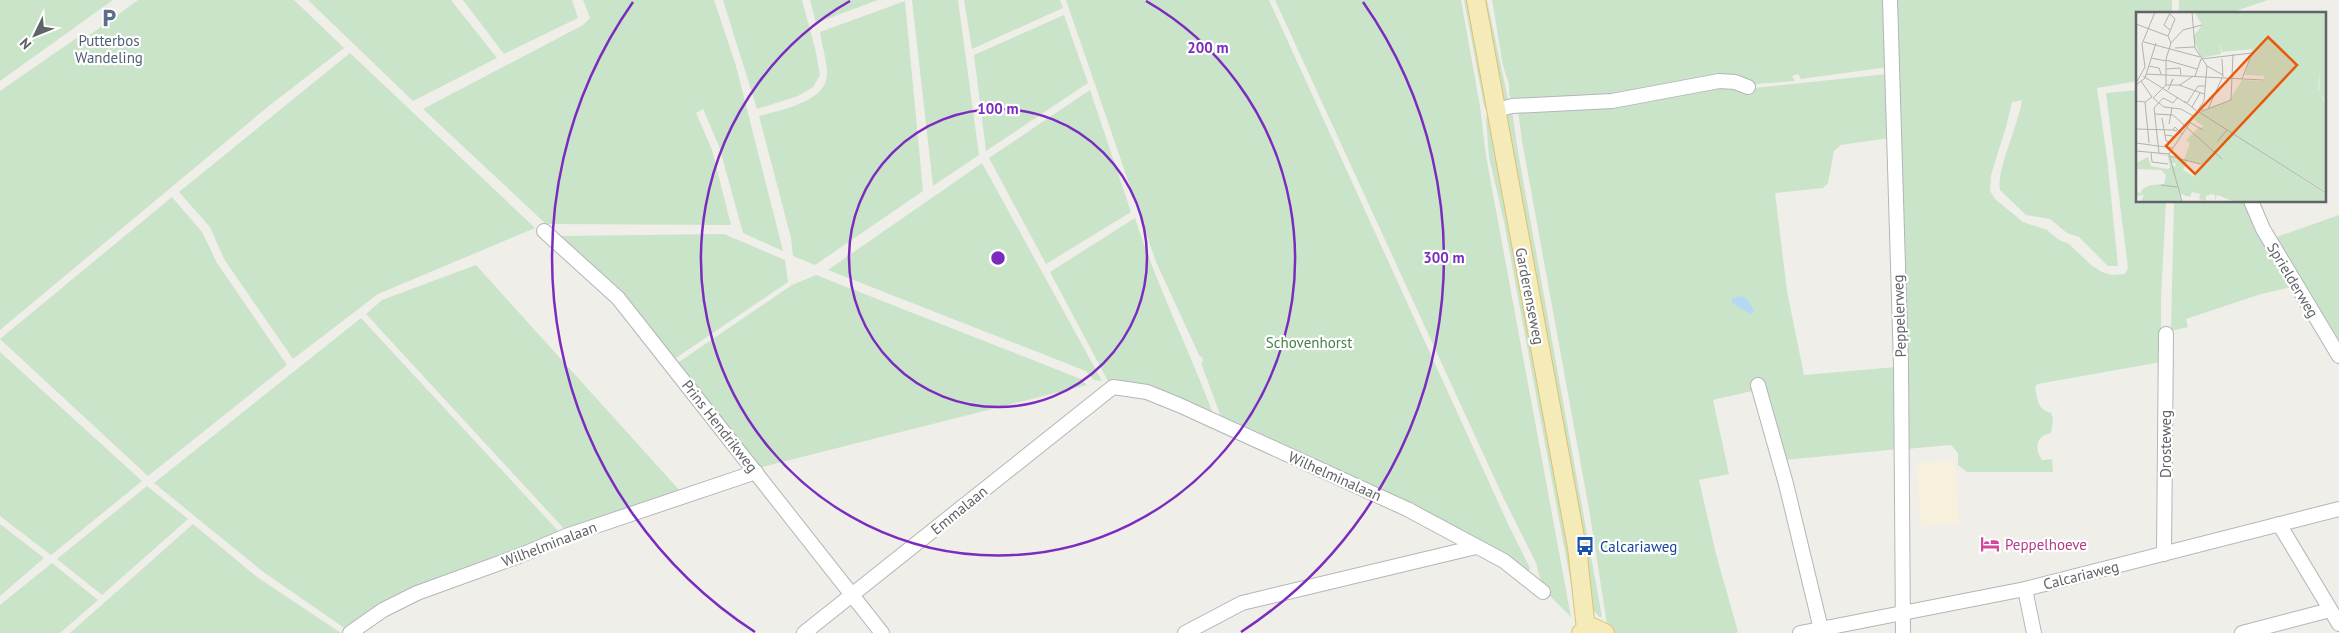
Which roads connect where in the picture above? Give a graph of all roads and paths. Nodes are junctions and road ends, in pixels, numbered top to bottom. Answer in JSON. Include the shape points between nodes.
{"nodes":[{"id":1,"x":1476,"y":0,"type":"edge"},
{"id":2,"x":1890,"y":0,"type":"edge"},
{"id":3,"x":1748,"y":87,"type":"dead end"},
{"id":4,"x":1496,"y":110,"type":"junction"},
{"id":5,"x":2250,"y":202,"type":"edge"},
{"id":6,"x":544,"y":231,"type":"dead end"},
{"id":7,"x":2166,"y":334,"type":"dead end"},
{"id":8,"x":2339,"y":356,"type":"edge"},
{"id":9,"x":1758,"y":385,"type":"dead end"},
{"id":10,"x":1113,"y":387,"type":"joint"},
{"id":11,"x":756,"y":472,"type":"junction"},
{"id":12,"x":2339,"y":509,"type":"edge"},
{"id":13,"x":2279,"y":524,"type":"junction"},
{"id":14,"x":1476,"y":547,"type":"junction"},
{"id":15,"x":2164,"y":554,"type":"junction"},
{"id":16,"x":2025,"y":588,"type":"junction"},
{"id":17,"x":1543,"y":592,"type":"dead end"},
{"id":18,"x":853,"y":595,"type":"junction"},
{"id":19,"x":2330,"y":610,"type":"junction"},
{"id":20,"x":1903,"y":612,"type":"junction"},
{"id":21,"x":2339,"y":624,"type":"edge"},
{"id":22,"x":1821,"y":629,"type":"junction"},
{"id":23,"x":1591,"y":630,"type":"edge"},
{"id":24,"x":350,"y":633,"type":"edge"},
{"id":25,"x":804,"y":633,"type":"edge"},
{"id":26,"x":882,"y":633,"type":"edge"},
{"id":27,"x":1185,"y":633,"type":"edge"},
{"id":28,"x":1800,"y":633,"type":"edge"},
{"id":29,"x":1904,"y":633,"type":"edge"},
{"id":30,"x":2034,"y":633,"type":"edge"},
{"id":31,"x":2242,"y":633,"type":"edge"}],
"edges":[{"from":1,"to":4,"type":"main road","name":"Garderenseweg"},
{"from":2,"to":20,"type":"street","name":"Peppelerweg","via":[[1901,366]]},
{"from":3,"to":4,"type":"street","via":[[1719,81],[1612,101],[1512,106]]},
{"from":4,"to":23,"type":"main road","name":"Garderenseweg"},
{"from":5,"to":8,"type":"street","name":"Sprielderweg","via":[[2263,229]]},
{"from":6,"to":11,"type":"street","name":"Prins Hendrikweg","via":[[618,298]]},
{"from":7,"to":15,"type":"street","name":"Drosteweg"},
{"from":9,"to":22,"type":"street"},
{"from":10,"to":14,"type":"street","name":"Wilhelminalaan","via":[[1147,392],[1179,405],[1407,509]]},
{"from":10,"to":18,"type":"street","name":"Emmalaan"},
{"from":11,"to":18,"type":"street","name":"Prins Hendrikweg"},
{"from":11,"to":24,"type":"street","name":"Wilhelminalaan","via":[[566,536],[417,593],[383,610]]},
{"from":12,"to":13,"type":"street","name":"Calcariaweg"},
{"from":13,"to":15,"type":"street","name":"Calcariaweg"},
{"from":13,"to":19,"type":"street"},
{"from":14,"to":17,"type":"street","name":"Wilhelminalaan","via":[[1504,561]]},
{"from":14,"to":27,"type":"street","via":[[1242,603]]},
{"from":15,"to":16,"type":"street","name":"Calcariaweg"},
{"from":16,"to":20,"type":"street","name":"Calcariaweg"},
{"from":16,"to":30,"type":"street"},
{"from":18,"to":25,"type":"street","name":"Emmalaan"},
{"from":18,"to":26,"type":"street","name":"Prins Hendrikweg"},
{"from":19,"to":21,"type":"street"},
{"from":19,"to":31,"type":"street"},
{"from":20,"to":22,"type":"street","name":"Calcariaweg"},
{"from":20,"to":29,"type":"street","name":"Peppelerweg"},
{"from":22,"to":28,"type":"street","name":"Calcariaweg"}]}
